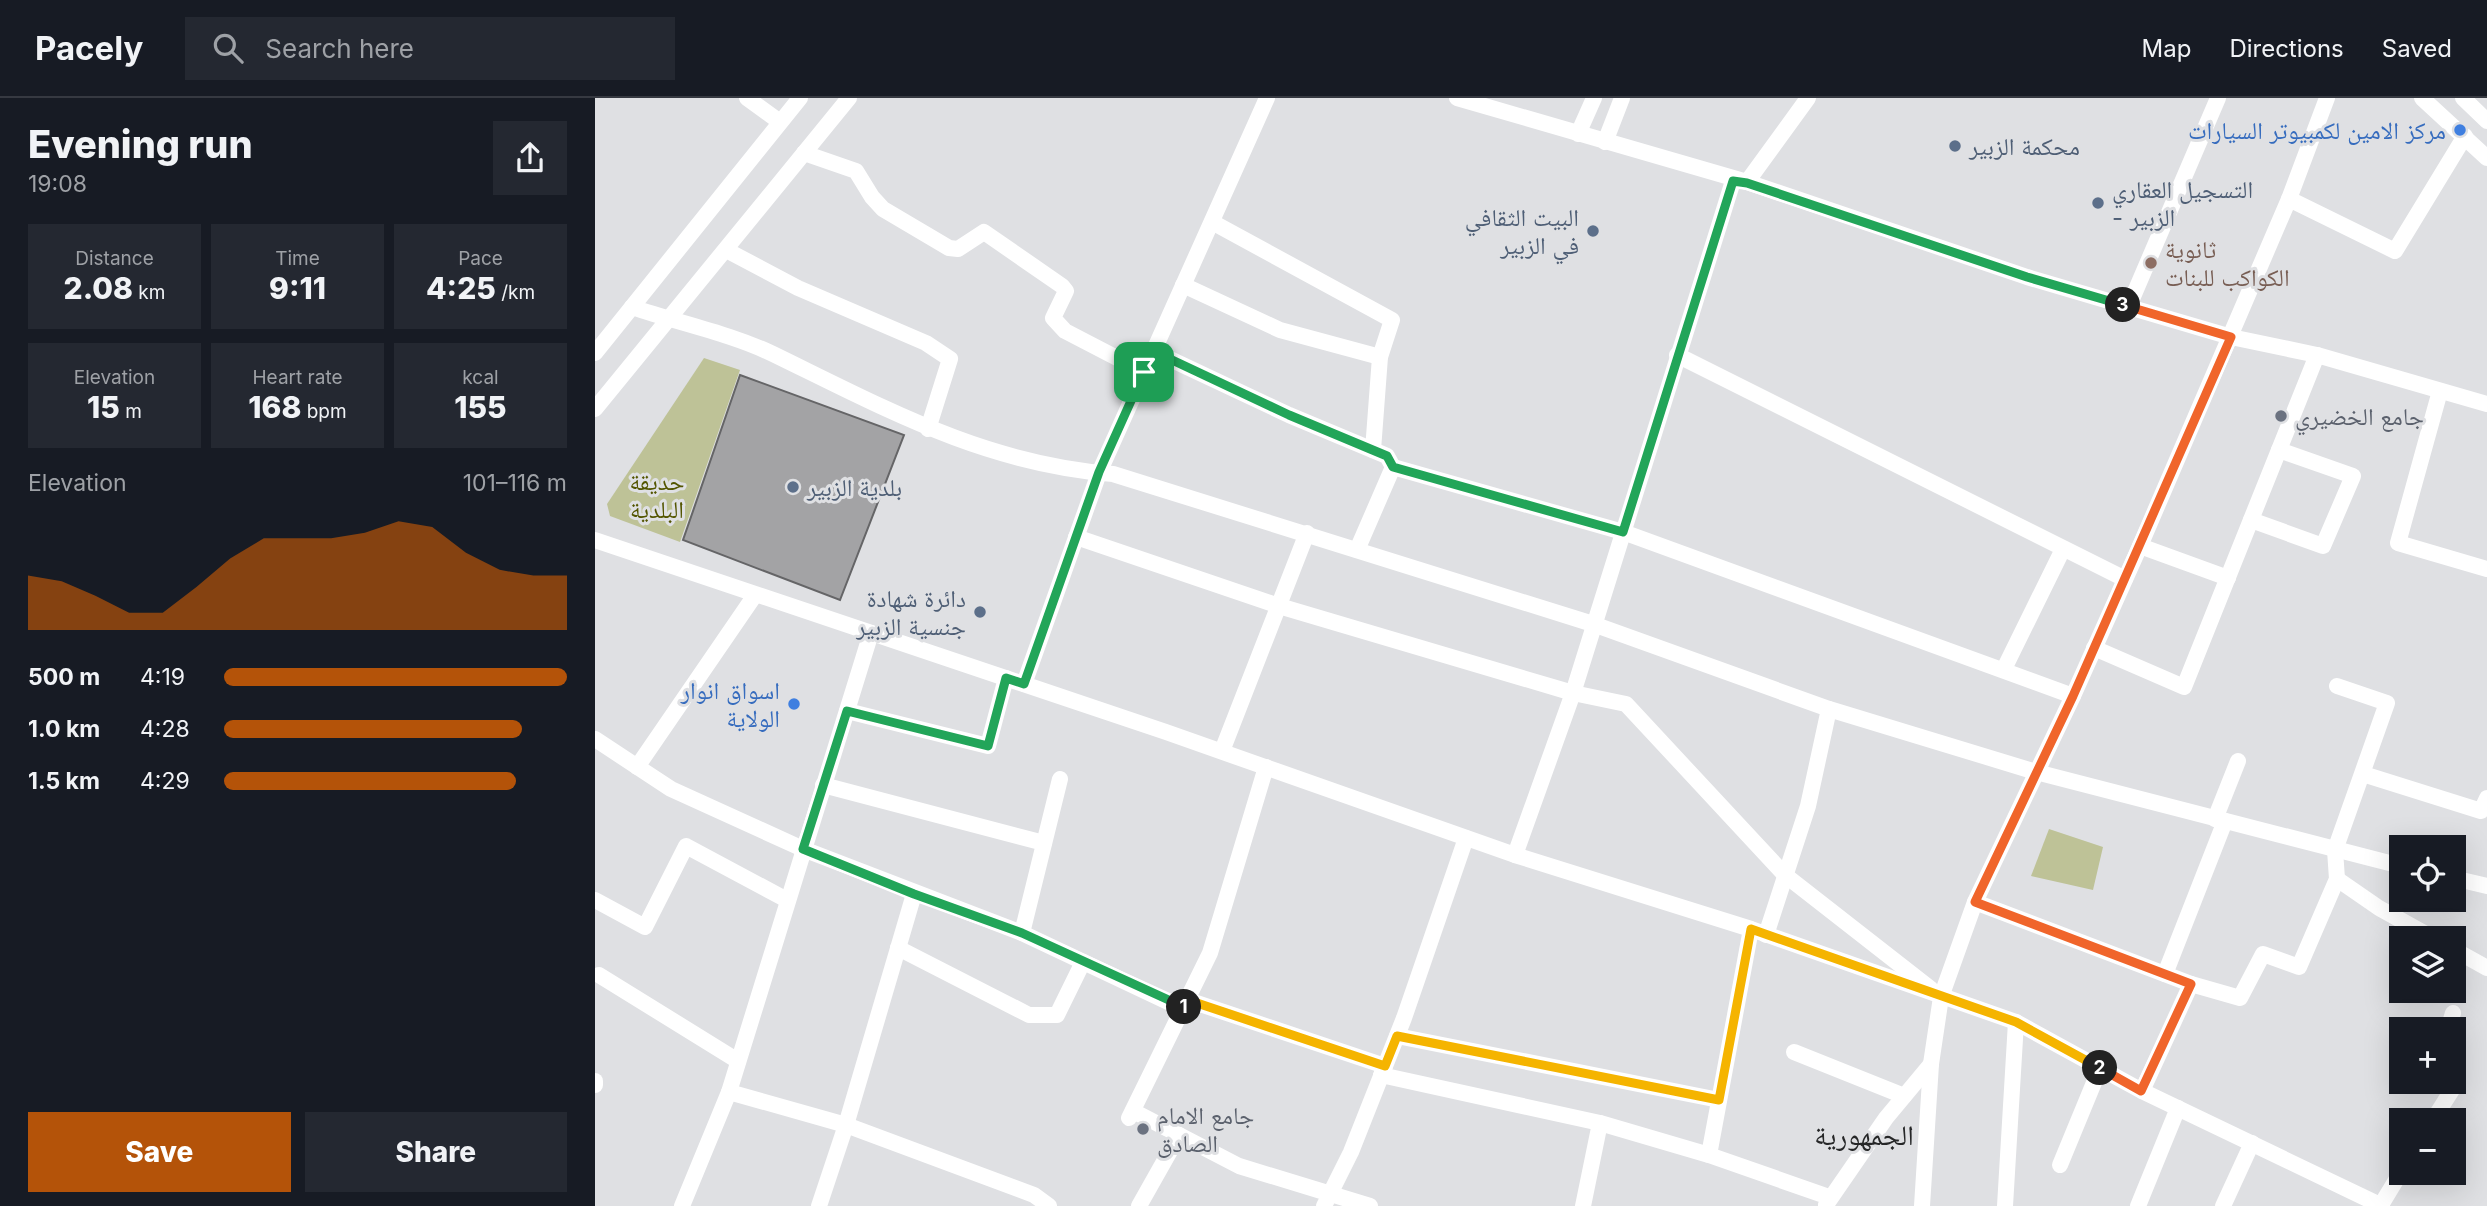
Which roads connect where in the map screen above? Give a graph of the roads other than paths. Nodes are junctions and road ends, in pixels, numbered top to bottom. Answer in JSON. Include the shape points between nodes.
{"nodes":[{"id":1,"x":747,"y":98,"type":"edge"},
{"id":2,"x":800,"y":98,"type":"edge"},
{"id":3,"x":849,"y":98,"type":"edge"},
{"id":4,"x":1267,"y":98,"type":"edge"},
{"id":5,"x":1457,"y":98,"type":"edge"},
{"id":6,"x":1594,"y":98,"type":"edge"},
{"id":7,"x":1622,"y":98,"type":"edge"},
{"id":8,"x":1808,"y":98,"type":"edge"},
{"id":9,"x":2218,"y":98,"type":"edge"},
{"id":10,"x":2327,"y":98,"type":"edge"},
{"id":11,"x":2422,"y":98,"type":"edge"},
{"id":12,"x":2471,"y":101,"type":"edge"},
{"id":13,"x":2487,"y":121,"type":"edge"},
{"id":14,"x":780,"y":122,"type":"junction"},
{"id":15,"x":1578,"y":134,"type":"junction"},
{"id":16,"x":2465,"y":136,"type":"junction"},
{"id":17,"x":1605,"y":142,"type":"junction"},
{"id":18,"x":804,"y":153,"type":"junction"},
{"id":19,"x":2487,"y":158,"type":"edge"},
{"id":20,"x":1740,"y":182,"type":"junction"},
{"id":21,"x":2289,"y":199,"type":"junction"},
{"id":22,"x":1212,"y":222,"type":"junction"},
{"id":23,"x":727,"y":251,"type":"junction"},
{"id":24,"x":1183,"y":285,"type":"junction"},
{"id":25,"x":2129,"y":306,"type":"junction"},
{"id":26,"x":632,"y":307,"type":"junction"},
{"id":27,"x":668,"y":319,"type":"junction"},
{"id":28,"x":2231,"y":337,"type":"junction"},
{"id":29,"x":1153,"y":351,"type":"junction"},
{"id":30,"x":595,"y":353,"type":"edge"},
{"id":31,"x":1677,"y":355,"type":"junction"},
{"id":32,"x":2317,"y":355,"type":"junction"},
{"id":33,"x":1380,"y":357,"type":"junction"},
{"id":34,"x":1144,"y":372,"type":"junction"},
{"id":35,"x":2440,"y":391,"type":"junction"},
{"id":36,"x":2487,"y":404,"type":"edge"},
{"id":37,"x":595,"y":409,"type":"edge"},
{"id":38,"x":928,"y":429,"type":"junction"},
{"id":39,"x":1373,"y":450,"type":"junction"},
{"id":40,"x":2279,"y":450,"type":"junction"},
{"id":41,"x":1393,"y":467,"type":"junction"},
{"id":42,"x":1099,"y":472,"type":"junction"},
{"id":43,"x":2251,"y":520,"type":"junction"},
{"id":44,"x":1623,"y":532,"type":"junction"},
{"id":45,"x":1307,"y":533,"type":"junction"},
{"id":46,"x":1076,"y":537,"type":"junction"},
{"id":47,"x":595,"y":540,"type":"edge"},
{"id":48,"x":2140,"y":546,"type":"junction"},
{"id":49,"x":2063,"y":548,"type":"junction"},
{"id":50,"x":1357,"y":550,"type":"junction"},
{"id":51,"x":2487,"y":569,"type":"edge"},
{"id":52,"x":2228,"y":578,"type":"junction"},
{"id":53,"x":2125,"y":579,"type":"junction"},
{"id":54,"x":755,"y":595,"type":"junction"},
{"id":55,"x":1279,"y":606,"type":"junction"},
{"id":56,"x":1593,"y":624,"type":"junction"},
{"id":57,"x":871,"y":633,"type":"junction"},
{"id":58,"x":2094,"y":648,"type":"junction"},
{"id":59,"x":2004,"y":669,"type":"junction"},
{"id":60,"x":1006,"y":678,"type":"junction"},
{"id":61,"x":1024,"y":684,"type":"junction"},
{"id":62,"x":2337,"y":686,"type":"dead end"},
{"id":63,"x":1573,"y":693,"type":"junction"},
{"id":64,"x":2073,"y":696,"type":"junction"},
{"id":65,"x":1829,"y":709,"type":"junction"},
{"id":66,"x":847,"y":711,"type":"junction"},
{"id":67,"x":598,"y":748,"type":"edge"},
{"id":68,"x":1222,"y":751,"type":"junction"},
{"id":69,"x":2238,"y":761,"type":"dead end"},
{"id":70,"x":637,"y":767,"type":"junction"},
{"id":71,"x":1266,"y":767,"type":"junction"},
{"id":72,"x":2036,"y":772,"type":"junction"},
{"id":73,"x":2363,"y":774,"type":"junction"},
{"id":74,"x":1060,"y":779,"type":"dead end"},
{"id":75,"x":823,"y":785,"type":"junction"},
{"id":76,"x":2487,"y":798,"type":"edge"},
{"id":77,"x":2220,"y":820,"type":"junction"},
{"id":78,"x":1466,"y":838,"type":"junction"},
{"id":79,"x":1044,"y":843,"type":"junction"},
{"id":80,"x":803,"y":849,"type":"junction"},
{"id":81,"x":2335,"y":850,"type":"junction"},
{"id":82,"x":1515,"y":855,"type":"junction"},
{"id":83,"x":2389,"y":863,"type":"edge"},
{"id":84,"x":1785,"y":875,"type":"junction"},
{"id":85,"x":2337,"y":879,"type":"junction"},
{"id":86,"x":2466,"y":881,"type":"edge"},
{"id":87,"x":2487,"y":886,"type":"edge"},
{"id":88,"x":914,"y":894,"type":"junction"},
{"id":89,"x":595,"y":900,"type":"edge"},
{"id":90,"x":787,"y":900,"type":"junction"},
{"id":91,"x":1975,"y":902,"type":"junction"},
{"id":92,"x":2411,"y":926,"type":"edge"},
{"id":93,"x":1758,"y":932,"type":"junction"},
{"id":94,"x":1022,"y":933,"type":"junction"},
{"id":95,"x":898,"y":948,"type":"junction"},
{"id":96,"x":2466,"y":956,"type":"edge"},
{"id":97,"x":1083,"y":962,"type":"junction"},
{"id":98,"x":2487,"y":968,"type":"edge"},
{"id":99,"x":2165,"y":974,"type":"junction"},
{"id":100,"x":599,"y":975,"type":"dead end"},
{"id":101,"x":2191,"y":984,"type":"junction"},
{"id":102,"x":1941,"y":997,"type":"junction"},
{"id":103,"x":1185,"y":1004,"type":"junction"},
{"id":104,"x":2016,"y":1022,"type":"junction"},
{"id":105,"x":1397,"y":1036,"type":"junction"},
{"id":106,"x":1794,"y":1052,"type":"dead end"},
{"id":107,"x":738,"y":1061,"type":"junction"},
{"id":108,"x":1931,"y":1064,"type":"junction"},
{"id":109,"x":2100,"y":1068,"type":"junction"},
{"id":110,"x":1383,"y":1070,"type":"junction"},
{"id":111,"x":2141,"y":1091,"type":"junction"},
{"id":112,"x":729,"y":1093,"type":"junction"},
{"id":113,"x":1905,"y":1096,"type":"junction"},
{"id":114,"x":1719,"y":1100,"type":"junction"},
{"id":115,"x":2178,"y":1108,"type":"junction"},
{"id":116,"x":1599,"y":1123,"type":"junction"},
{"id":117,"x":846,"y":1125,"type":"junction"},
{"id":118,"x":1179,"y":1135,"type":"junction"},
{"id":119,"x":2252,"y":1143,"type":"junction"},
{"id":120,"x":1709,"y":1155,"type":"junction"},
{"id":121,"x":2060,"y":1166,"type":"dead end"},
{"id":122,"x":2393,"y":1185,"type":"edge"},
{"id":123,"x":1328,"y":1200,"type":"edge"},
{"id":124,"x":1828,"y":1202,"type":"edge"},
{"id":125,"x":683,"y":1206,"type":"edge"},
{"id":126,"x":819,"y":1206,"type":"edge"},
{"id":127,"x":1049,"y":1206,"type":"edge"},
{"id":128,"x":1139,"y":1206,"type":"edge"},
{"id":129,"x":1370,"y":1206,"type":"edge"},
{"id":130,"x":1583,"y":1206,"type":"edge"},
{"id":131,"x":1922,"y":1206,"type":"edge"},
{"id":132,"x":2005,"y":1206,"type":"edge"},
{"id":133,"x":2138,"y":1206,"type":"edge"},
{"id":134,"x":2223,"y":1206,"type":"edge"},
{"id":135,"x":2381,"y":1206,"type":"edge"}],
"edges":[{"from":1,"to":14,"type":"street"},
{"from":2,"to":14,"type":"street"},
{"from":3,"to":18,"type":"street"},
{"from":4,"to":22,"type":"street"},
{"from":5,"to":15,"type":"street"},
{"from":6,"to":15,"type":"street"},
{"from":7,"to":17,"type":"street"},
{"from":8,"to":20,"type":"street"},
{"from":9,"to":25,"type":"street"},
{"from":10,"to":21,"type":"street"},
{"from":11,"to":16,"type":"street"},
{"from":12,"to":13,"type":"street"},
{"from":14,"to":26,"type":"street"},
{"from":15,"to":17,"type":"street"},
{"from":16,"to":19,"type":"street"},
{"from":16,"to":21,"type":"street","via":[[2395,251]]},
{"from":17,"to":20,"type":"street"},
{"from":18,"to":23,"type":"street"},
{"from":18,"to":34,"type":"street","via":[[856,171],[883,209],[949,248],[958,248],[984,232],[1062,286],[1066,291],[1053,318],[1065,331]]},
{"from":20,"to":25,"type":"street"},
{"from":20,"to":31,"type":"street"},
{"from":21,"to":28,"type":"street"},
{"from":22,"to":24,"type":"street"},
{"from":22,"to":33,"type":"street","via":[[1392,320]]},
{"from":23,"to":27,"type":"street"},
{"from":23,"to":38,"type":"street","via":[[798,288],[926,343],[950,359]]},
{"from":24,"to":29,"type":"street"},
{"from":24,"to":33,"type":"street","via":[[1280,330]]},
{"from":25,"to":28,"type":"street"},
{"from":26,"to":27,"type":"street"},
{"from":26,"to":30,"type":"street"},
{"from":27,"to":37,"type":"street"},
{"from":27,"to":38,"type":"street","via":[[772,354]]},
{"from":28,"to":32,"type":"street"},
{"from":28,"to":48,"type":"street"},
{"from":29,"to":34,"type":"street"},
{"from":29,"to":39,"type":"street"},
{"from":31,"to":44,"type":"street"},
{"from":31,"to":49,"type":"street"},
{"from":32,"to":35,"type":"street"},
{"from":32,"to":40,"type":"street"},
{"from":33,"to":39,"type":"street"},
{"from":34,"to":42,"type":"street"},
{"from":35,"to":36,"type":"street"},
{"from":35,"to":51,"type":"street","via":[[2398,543]]},
{"from":38,"to":42,"type":"street","via":[[997,454]]},
{"from":39,"to":41,"type":"street","via":[[1387,456]]},
{"from":40,"to":43,"type":"street"},
{"from":40,"to":43,"type":"street","via":[[2353,476],[2323,546]]},
{"from":41,"to":44,"type":"street"},
{"from":41,"to":50,"type":"street"},
{"from":42,"to":45,"type":"street"},
{"from":42,"to":46,"type":"street"},
{"from":43,"to":52,"type":"street"},
{"from":44,"to":56,"type":"street"},
{"from":44,"to":59,"type":"street"},
{"from":45,"to":50,"type":"street"},
{"from":45,"to":55,"type":"street"},
{"from":46,"to":55,"type":"street"},
{"from":46,"to":61,"type":"street"},
{"from":47,"to":54,"type":"street"},
{"from":48,"to":52,"type":"street"},
{"from":48,"to":53,"type":"street"},
{"from":49,"to":53,"type":"street"},
{"from":49,"to":59,"type":"street"},
{"from":50,"to":56,"type":"street"},
{"from":52,"to":58,"type":"street","via":[[2184,687]]},
{"from":53,"to":58,"type":"street"},
{"from":54,"to":57,"type":"street"},
{"from":54,"to":70,"type":"street"},
{"from":55,"to":63,"type":"street"},
{"from":55,"to":68,"type":"street"},
{"from":56,"to":63,"type":"street"},
{"from":56,"to":65,"type":"street"},
{"from":57,"to":60,"type":"street"},
{"from":57,"to":66,"type":"street"},
{"from":58,"to":64,"type":"street"},
{"from":59,"to":64,"type":"street"},
{"from":60,"to":61,"type":"street"},
{"from":60,"to":66,"type":"street","via":[[988,746]]},
{"from":61,"to":68,"type":"street"},
{"from":62,"to":73,"type":"street","via":[[2387,703]]},
{"from":63,"to":82,"type":"street"},
{"from":63,"to":84,"type":"street","via":[[1626,704]]},
{"from":64,"to":72,"type":"street"},
{"from":65,"to":72,"type":"street"},
{"from":65,"to":84,"type":"street","via":[[1808,806]]},
{"from":66,"to":75,"type":"street"},
{"from":67,"to":70,"type":"street"},
{"from":68,"to":71,"type":"street"},
{"from":69,"to":77,"type":"street"},
{"from":70,"to":80,"type":"street","via":[[671,789]]},
{"from":71,"to":78,"type":"street"},
{"from":71,"to":103,"type":"street","via":[[1210,953]]},
{"from":72,"to":77,"type":"street"},
{"from":72,"to":91,"type":"street"},
{"from":73,"to":76,"type":"street","via":[[2481,811]]},
{"from":73,"to":81,"type":"street"},
{"from":74,"to":79,"type":"street"},
{"from":75,"to":79,"type":"street"},
{"from":75,"to":80,"type":"street"},
{"from":77,"to":81,"type":"street"},
{"from":77,"to":99,"type":"street"},
{"from":78,"to":82,"type":"street"},
{"from":78,"to":105,"type":"street"},
{"from":79,"to":94,"type":"street"},
{"from":80,"to":88,"type":"street"},
{"from":80,"to":90,"type":"street"},
{"from":81,"to":83,"type":"street"},
{"from":81,"to":85,"type":"street"},
{"from":82,"to":93,"type":"street"},
{"from":84,"to":93,"type":"street"},
{"from":84,"to":102,"type":"street"},
{"from":85,"to":92,"type":"street"},
{"from":85,"to":101,"type":"street","via":[[2299,967],[2263,954],[2240,998]]},
{"from":86,"to":87,"type":"street"},
{"from":88,"to":94,"type":"street"},
{"from":88,"to":95,"type":"street"},
{"from":89,"to":90,"type":"street","via":[[645,927],[686,846]]},
{"from":90,"to":107,"type":"street"},
{"from":91,"to":99,"type":"street"},
{"from":91,"to":102,"type":"street"},
{"from":93,"to":102,"type":"street"},
{"from":93,"to":114,"type":"street"},
{"from":94,"to":97,"type":"street"},
{"from":95,"to":97,"type":"street","via":[[1029,1015],[1041,1016],[1057,1015]]},
{"from":95,"to":117,"type":"street"},
{"from":96,"to":98,"type":"street"},
{"from":97,"to":103,"type":"street"},
{"from":99,"to":101,"type":"street"},
{"from":100,"to":107,"type":"street"},
{"from":101,"to":111,"type":"street"},
{"from":102,"to":104,"type":"street"},
{"from":102,"to":108,"type":"street"},
{"from":103,"to":110,"type":"street"},
{"from":103,"to":118,"type":"street","via":[[1131,1115]]},
{"from":104,"to":109,"type":"street"},
{"from":104,"to":132,"type":"street"},
{"from":105,"to":110,"type":"street"},
{"from":105,"to":114,"type":"street"},
{"from":106,"to":113,"type":"street"},
{"from":107,"to":112,"type":"street"},
{"from":108,"to":113,"type":"street"},
{"from":108,"to":131,"type":"street"},
{"from":109,"to":111,"type":"street"},
{"from":109,"to":121,"type":"street"},
{"from":110,"to":116,"type":"street"},
{"from":110,"to":123,"type":"street"},
{"from":111,"to":115,"type":"street"},
{"from":112,"to":117,"type":"street"},
{"from":112,"to":125,"type":"street"},
{"from":113,"to":124,"type":"street"},
{"from":114,"to":120,"type":"street"},
{"from":115,"to":119,"type":"street"},
{"from":115,"to":133,"type":"street"},
{"from":116,"to":120,"type":"street"},
{"from":116,"to":130,"type":"street"},
{"from":117,"to":126,"type":"street"},
{"from":117,"to":127,"type":"street","via":[[1034,1195]]},
{"from":118,"to":123,"type":"street","via":[[1239,1167]]},
{"from":118,"to":128,"type":"street"},
{"from":119,"to":134,"type":"street"},
{"from":119,"to":135,"type":"street"},
{"from":120,"to":124,"type":"street"},
{"from":122,"to":135,"type":"street"},
{"from":123,"to":129,"type":"street"}]}
